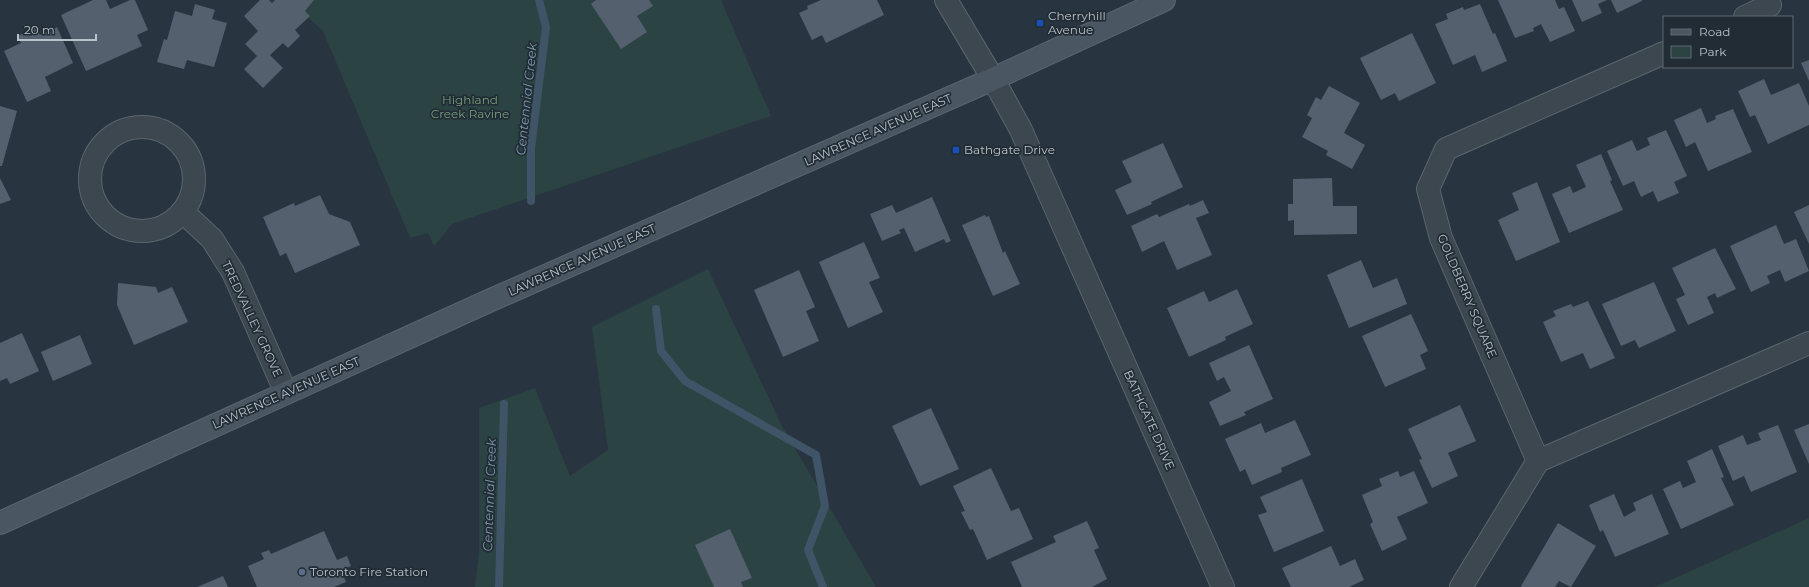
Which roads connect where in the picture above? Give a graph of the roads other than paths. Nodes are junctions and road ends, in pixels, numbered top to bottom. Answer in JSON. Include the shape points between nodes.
{"nodes":[{"id":1,"x":946,"y":0,"type":"edge"},
{"id":2,"x":1164,"y":0,"type":"edge"},
{"id":3,"x":1774,"y":2,"type":"edge"},
{"id":4,"x":1747,"y":16,"type":"edge"},
{"id":5,"x":1663,"y":52,"type":"edge"},
{"id":6,"x":993,"y":79,"type":"junction"},
{"id":7,"x":183,"y":212,"type":"junction"},
{"id":8,"x":1809,"y":343,"type":"edge"},
{"id":9,"x":286,"y":393,"type":"junction"},
{"id":10,"x":1538,"y":461,"type":"junction"},
{"id":11,"x":0,"y":523,"type":"edge"},
{"id":12,"x":1223,"y":587,"type":"edge"},
{"id":13,"x":1461,"y":587,"type":"edge"}],
"edges":[{"from":1,"to":6,"type":"street"},
{"from":2,"to":6,"type":"main road","name":"LAWRENCE AVENUE EAST"},
{"from":3,"to":4,"type":"street"},
{"from":5,"to":10,"type":"street","name":"GOLDBERRY SQUARE","via":[[1446,149],[1428,189],[1441,238]]},
{"from":6,"to":9,"type":"main road","name":"LAWRENCE AVENUE EAST"},
{"from":6,"to":12,"type":"street","name":"BATHGATE DRIVE","via":[[1022,130]]},
{"from":7,"to":7,"type":"street","via":[[192,196],[195,178],[192,161],[183,145],[169,133],[152,127],[134,127],[117,133],[103,144],[94,158],[90,174],[91,191],[98,206],[109,219],[122,227],[155,229],[170,223]]},
{"from":7,"to":9,"type":"street","name":"TREDVALLEY GROVE","via":[[212,239],[233,272]]},
{"from":8,"to":10,"type":"street"},
{"from":9,"to":11,"type":"main road","name":"LAWRENCE AVENUE EAST"},
{"from":10,"to":13,"type":"street"}]}
